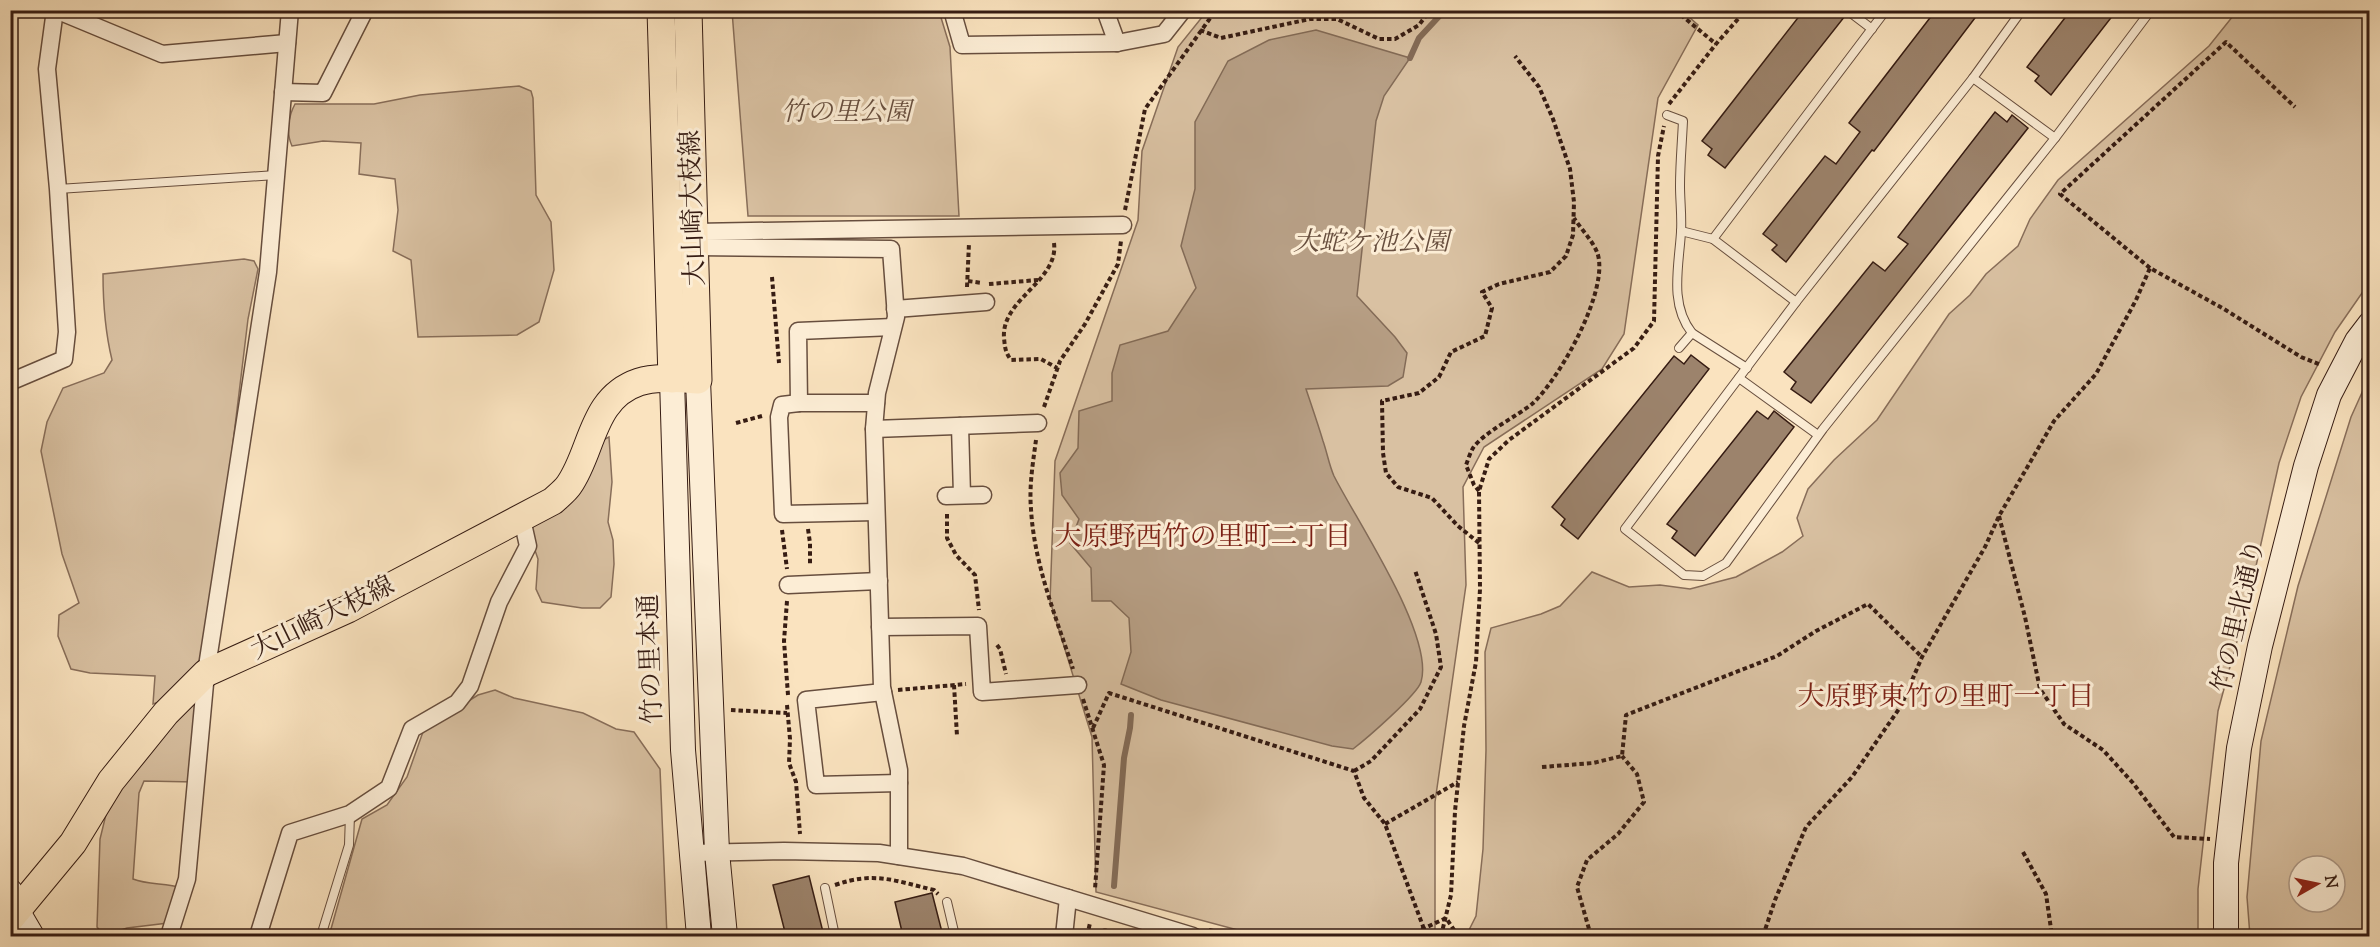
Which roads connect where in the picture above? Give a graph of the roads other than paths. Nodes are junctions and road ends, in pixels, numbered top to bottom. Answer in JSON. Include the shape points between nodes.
{"nodes":[{"id":1,"x":56,"y":10,"type":"edge"},
{"id":2,"x":290,"y":10,"type":"edge"},
{"id":3,"x":365,"y":10,"type":"edge"},
{"id":4,"x":662,"y":10,"type":"edge"},
{"id":5,"x":688,"y":10,"type":"edge"},
{"id":6,"x":952,"y":10,"type":"edge"},
{"id":7,"x":1105,"y":10,"type":"edge"},
{"id":8,"x":1183,"y":10,"type":"edge"},
{"id":9,"x":1847,"y":10,"type":"edge"},
{"id":10,"x":1886,"y":10,"type":"edge"},
{"id":11,"x":2022,"y":10,"type":"edge"},
{"id":12,"x":2151,"y":10,"type":"edge"},
{"id":13,"x":1872,"y":29,"type":"junction"},
{"id":14,"x":287,"y":43,"type":"junction"},
{"id":15,"x":1117,"y":43,"type":"junction"},
{"id":16,"x":1973,"y":78,"type":"junction"},
{"id":17,"x":283,"y":92,"type":"junction"},
{"id":18,"x":1667,"y":115,"type":"road end"},
{"id":19,"x":2055,"y":138,"type":"junction"},
{"id":20,"x":276,"y":175,"type":"junction"},
{"id":21,"x":58,"y":189,"type":"junction"},
{"id":22,"x":1123,"y":225,"type":"road end"},
{"id":23,"x":1681,"y":231,"type":"junction"},
{"id":24,"x":1713,"y":239,"type":"junction"},
{"id":25,"x":695,"y":240,"type":"junction"},
{"id":26,"x":986,"y":302,"type":"dead end"},
{"id":27,"x":1796,"y":302,"type":"junction"},
{"id":28,"x":895,"y":309,"type":"junction"},
{"id":29,"x":2370,"y":324,"type":"edge"},
{"id":30,"x":893,"y":327,"type":"junction"},
{"id":31,"x":1692,"y":333,"type":"junction"},
{"id":32,"x":1679,"y":348,"type":"dead end"},
{"id":33,"x":1747,"y":368,"type":"junction"},
{"id":34,"x":1739,"y":378,"type":"junction"},
{"id":35,"x":685,"y":379,"type":"junction"},
{"id":36,"x":10,"y":382,"type":"edge"},
{"id":37,"x":799,"y":403,"type":"junction"},
{"id":38,"x":876,"y":403,"type":"junction"},
{"id":39,"x":1038,"y":423,"type":"road end"},
{"id":40,"x":960,"y":426,"type":"junction"},
{"id":41,"x":874,"y":429,"type":"junction"},
{"id":42,"x":1818,"y":435,"type":"junction"},
{"id":43,"x":982,"y":495,"type":"dead end"},
{"id":44,"x":876,"y":513,"type":"junction"},
{"id":45,"x":522,"y":519,"type":"junction"},
{"id":46,"x":879,"y":581,"type":"junction"},
{"id":47,"x":788,"y":585,"type":"road end"},
{"id":48,"x":880,"y":627,"type":"junction"},
{"id":49,"x":206,"y":673,"type":"junction"},
{"id":50,"x":1078,"y":686,"type":"road end"},
{"id":51,"x":883,"y":692,"type":"junction"},
{"id":52,"x":899,"y":783,"type":"junction"},
{"id":53,"x":350,"y":814,"type":"junction"},
{"id":54,"x":717,"y":852,"type":"junction"},
{"id":55,"x":691,"y":854,"type":"junction"},
{"id":56,"x":898,"y":856,"type":"junction"},
{"id":57,"x":825,"y":888,"type":"road end"},
{"id":58,"x":1068,"y":898,"type":"junction"},
{"id":59,"x":947,"y":902,"type":"road end"},
{"id":60,"x":13,"y":907,"type":"edge"},
{"id":61,"x":32,"y":936,"type":"edge"},
{"id":62,"x":169,"y":936,"type":"edge"},
{"id":63,"x":258,"y":936,"type":"edge"},
{"id":64,"x":321,"y":936,"type":"edge"},
{"id":65,"x":699,"y":936,"type":"edge"},
{"id":66,"x":725,"y":936,"type":"edge"},
{"id":67,"x":836,"y":936,"type":"edge"},
{"id":68,"x":955,"y":936,"type":"edge"},
{"id":69,"x":1064,"y":936,"type":"edge"},
{"id":70,"x":1193,"y":936,"type":"edge"},
{"id":71,"x":2226,"y":936,"type":"edge"}],
"edges":[{"from":1,"to":14,"type":"street","via":[[162,54]]},
{"from":1,"to":21,"type":"street","via":[[47,69]]},
{"from":2,"to":14,"type":"street"},
{"from":3,"to":17,"type":"street","via":[[323,93]]},
{"from":4,"to":35,"type":"main road","name":"大山崎大枝線"},
{"from":5,"to":25,"type":"main road","name":"大山崎大枝線"},
{"from":6,"to":15,"type":"street","via":[[962,45]]},
{"from":7,"to":15,"type":"street"},
{"from":8,"to":15,"type":"street","via":[[1164,34]]},
{"from":9,"to":13,"type":"lane"},
{"from":10,"to":13,"type":"lane"},
{"from":11,"to":16,"type":"lane"},
{"from":12,"to":19,"type":"lane"},
{"from":13,"to":24,"type":"lane"},
{"from":14,"to":17,"type":"street"},
{"from":16,"to":19,"type":"lane"},
{"from":16,"to":27,"type":"lane"},
{"from":17,"to":20,"type":"street"},
{"from":18,"to":23,"type":"lane","via":[[1683,121]]},
{"from":19,"to":42,"type":"lane"},
{"from":20,"to":21,"type":"lane"},
{"from":20,"to":49,"type":"street","via":[[268,272]]},
{"from":21,"to":36,"type":"street","via":[[64,359]]},
{"from":22,"to":25,"type":"street"},
{"from":23,"to":24,"type":"lane"},
{"from":23,"to":31,"type":"lane","via":[[1676,268],[1678,302],[1683,322]]},
{"from":24,"to":27,"type":"lane"},
{"from":25,"to":28,"type":"street","via":[[891,249]]},
{"from":25,"to":35,"type":"main road","name":"大山崎大枝線"},
{"from":26,"to":28,"type":"street"},
{"from":27,"to":33,"type":"lane"},
{"from":28,"to":30,"type":"street"},
{"from":29,"to":71,"type":"street","name":"竹の里北通り","via":[[2329,395],[2306,466],[2259,645],[2239,748],[2226,863]]},
{"from":30,"to":37,"type":"street","via":[[798,331]]},
{"from":30,"to":38,"type":"street"},
{"from":31,"to":32,"type":"lane"},
{"from":31,"to":33,"type":"lane"},
{"from":33,"to":34,"type":"lane"},
{"from":34,"to":42,"type":"lane"},
{"from":34,"to":42,"type":"lane","via":[[1625,529],[1684,576],[1703,576],[1726,563]]},
{"from":35,"to":45,"type":"main road","name":"大山崎大枝線","via":[[655,378],[615,395],[600,416],[569,486],[553,501]]},
{"from":35,"to":54,"type":"street"},
{"from":35,"to":55,"type":"street","name":"竹の里本通","via":[[683,750]]},
{"from":37,"to":38,"type":"street"},
{"from":37,"to":44,"type":"street","via":[[781,408],[783,514]]},
{"from":38,"to":41,"type":"street"},
{"from":39,"to":40,"type":"street"},
{"from":40,"to":41,"type":"street"},
{"from":40,"to":43,"type":"street","via":[[954,496]]},
{"from":41,"to":44,"type":"street"},
{"from":44,"to":46,"type":"street"},
{"from":45,"to":49,"type":"main road","name":"大山崎大枝線","via":[[348,609]]},
{"from":45,"to":53,"type":"street","via":[[528,546],[499,602],[470,686],[457,703],[412,729],[389,788]]},
{"from":46,"to":47,"type":"street"},
{"from":46,"to":48,"type":"street"},
{"from":48,"to":50,"type":"street","via":[[978,626],[982,692]]},
{"from":48,"to":51,"type":"street"},
{"from":49,"to":60,"type":"main road","name":"大山崎大枝線","via":[[166,713],[111,781],[73,843]]},
{"from":49,"to":62,"type":"street","via":[[187,879]]},
{"from":51,"to":52,"type":"street"},
{"from":51,"to":52,"type":"street","via":[[806,700],[816,785]]},
{"from":52,"to":56,"type":"street"},
{"from":53,"to":63,"type":"street","via":[[290,833]]},
{"from":53,"to":64,"type":"lane","via":[[349,845]]},
{"from":54,"to":55,"type":"street"},
{"from":54,"to":56,"type":"street"},
{"from":54,"to":66,"type":"street"},
{"from":55,"to":65,"type":"street","name":"竹の里本通"},
{"from":56,"to":58,"type":"street","via":[[963,866]]},
{"from":57,"to":67,"type":"lane"},
{"from":58,"to":69,"type":"street"},
{"from":58,"to":70,"type":"street"},
{"from":59,"to":68,"type":"lane"},
{"from":60,"to":61,"type":"street"}]}
